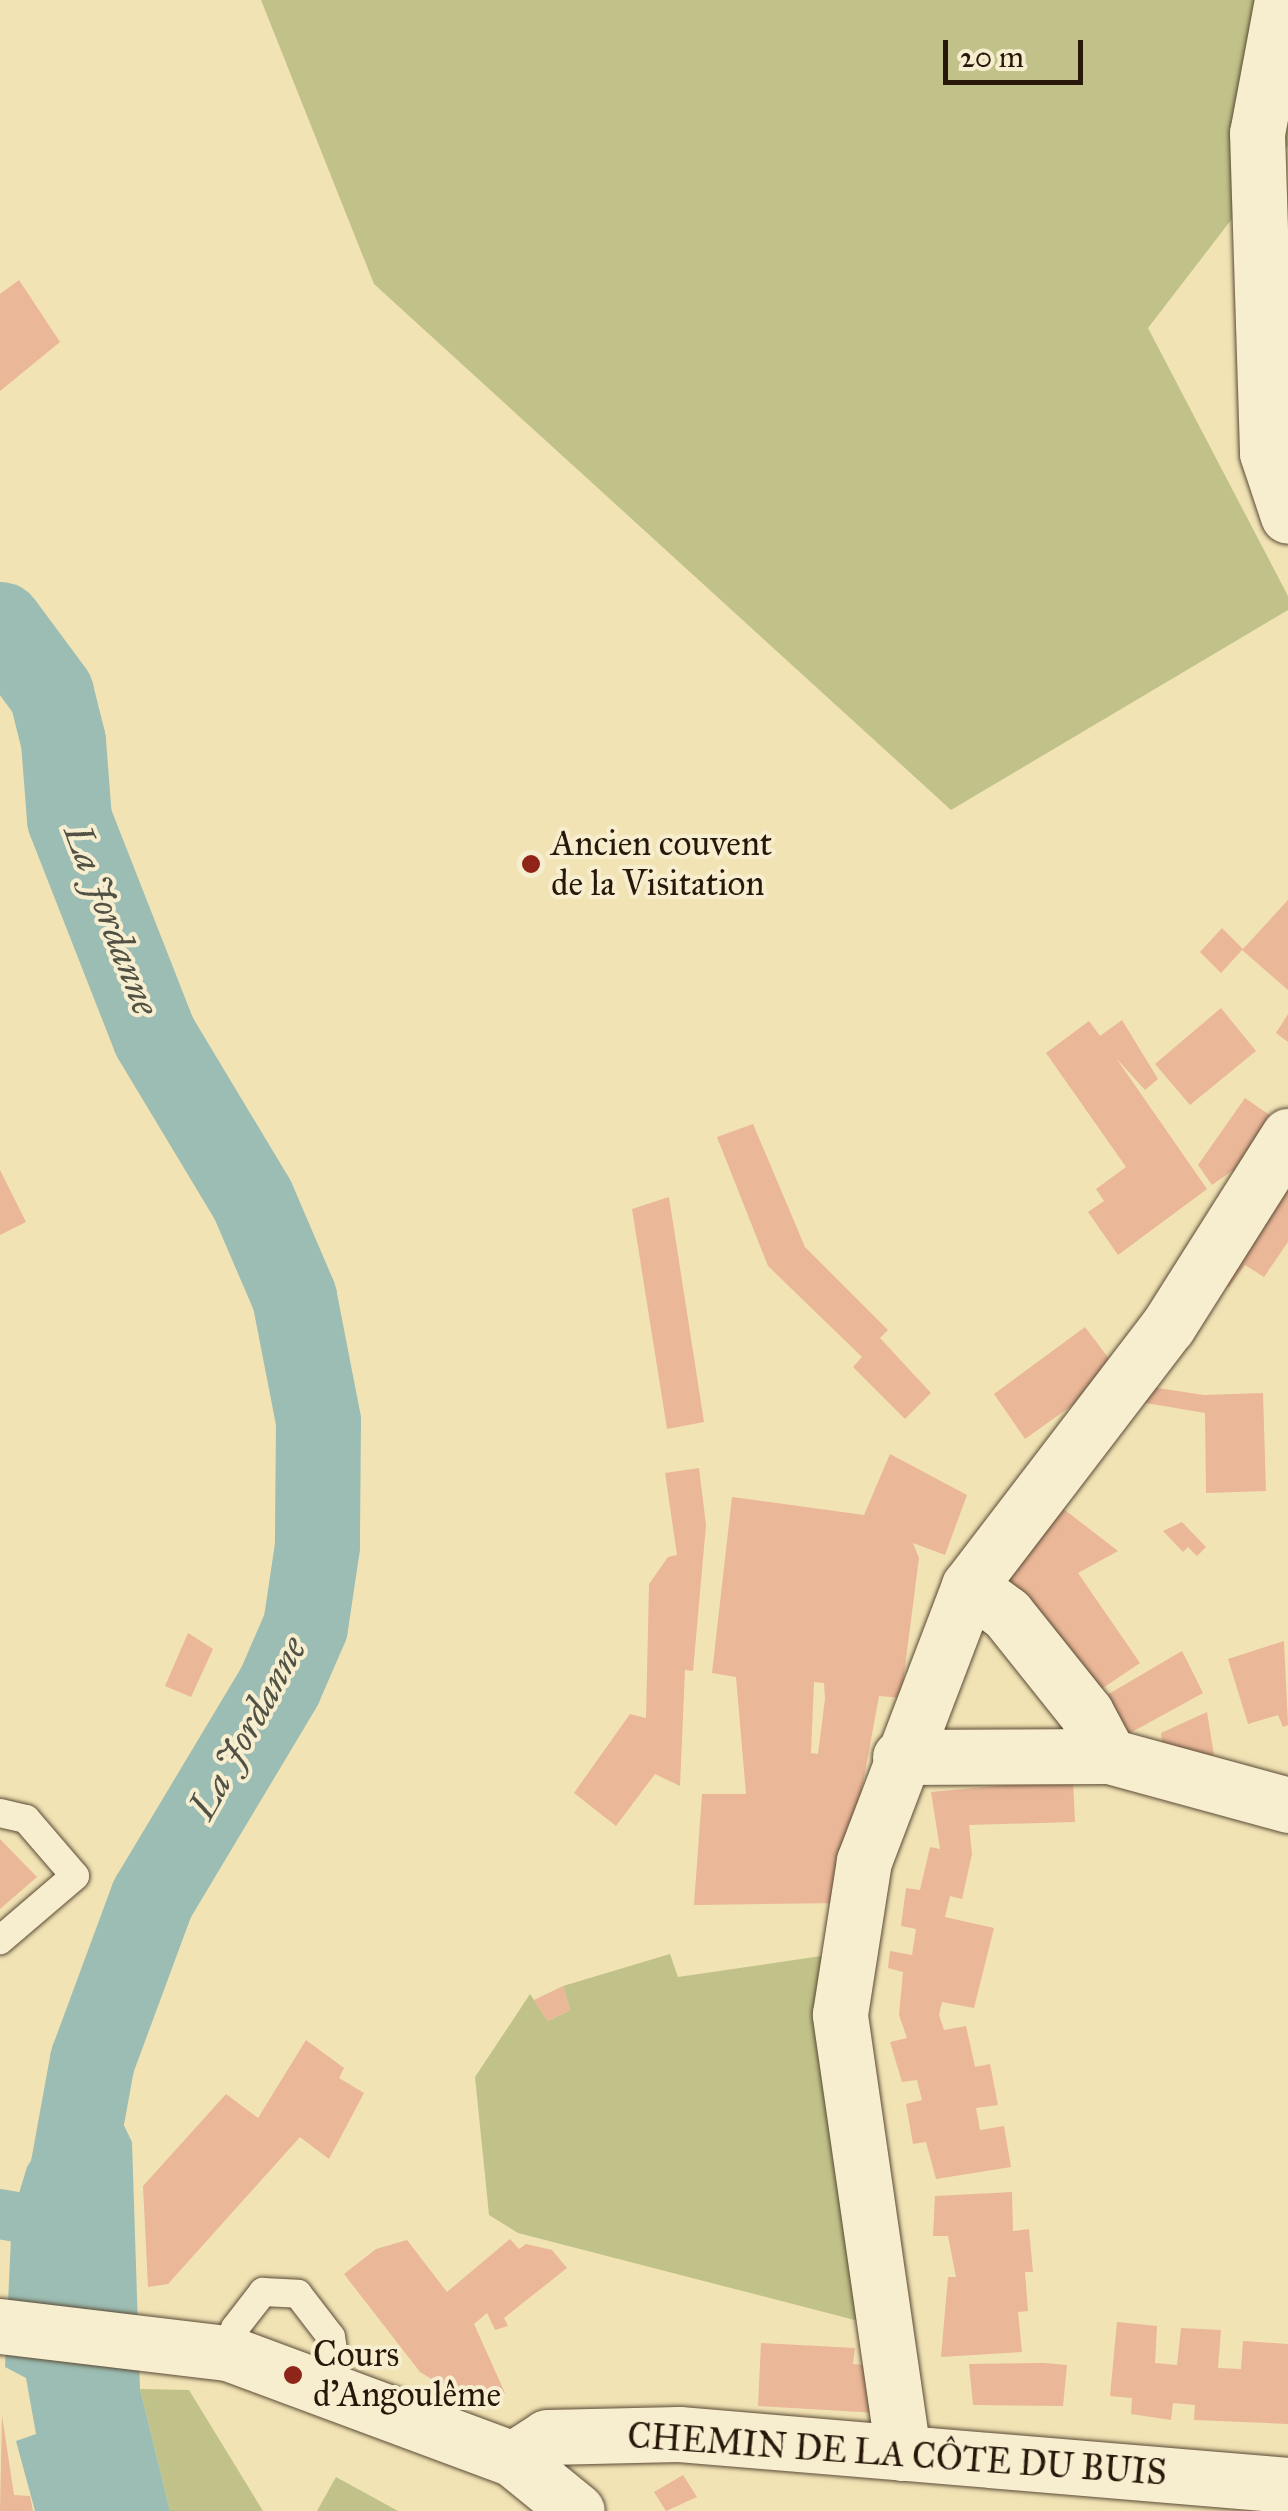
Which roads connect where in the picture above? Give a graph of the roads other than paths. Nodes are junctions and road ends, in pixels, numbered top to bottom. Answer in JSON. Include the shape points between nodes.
{"nodes":[{"id":1,"x":1282,"y":0,"type":"edge"},
{"id":2,"x":1288,"y":516,"type":"edge"},
{"id":3,"x":1284,"y":1152,"type":"edge"},
{"id":4,"x":969,"y":1586,"type":"junction"},
{"id":5,"x":1109,"y":1756,"type":"junction"},
{"id":6,"x":900,"y":1757,"type":"junction"},
{"id":7,"x":1288,"y":1805,"type":"edge"},
{"id":8,"x":0,"y":1813,"type":"edge"},
{"id":9,"x":0,"y":1940,"type":"edge"},
{"id":10,"x":0,"y":2326,"type":"edge"},
{"id":11,"x":228,"y":2353,"type":"junction"},
{"id":12,"x":325,"y":2387,"type":"junction"},
{"id":13,"x":903,"y":2453,"type":"junction"},
{"id":14,"x":513,"y":2459,"type":"junction"},
{"id":15,"x":1288,"y":2485,"type":"edge"},
{"id":16,"x":576,"y":2511,"type":"edge"}],
"edges":[{"from":1,"to":2,"type":"street","via":[[1256,133],[1267,453]]},
{"from":3,"to":4,"type":"street","via":[[1168,1326]]},
{"from":4,"to":5,"type":"street","via":[[1007,1614],[1086,1713]]},
{"from":4,"to":6,"type":"street"},
{"from":5,"to":6,"type":"street"},
{"from":5,"to":7,"type":"street"},
{"from":6,"to":13,"type":"street","via":[[864,1860],[840,2014]]},
{"from":8,"to":9,"type":"lane","via":[[26,1819],[75,1876]]},
{"from":10,"to":11,"type":"street"},
{"from":11,"to":12,"type":"street"},
{"from":11,"to":12,"type":"lane","via":[[235,2328],[263,2292],[298,2294],[331,2337],[334,2357]]},
{"from":12,"to":14,"type":"street"},
{"from":13,"to":14,"type":"street","name":"CHEMIN DE LA CÔTE DU BUIS","via":[[678,2434],[547,2437]]},
{"from":13,"to":15,"type":"street","name":"CHEMIN DE LA CÔTE DU BUIS"},
{"from":14,"to":16,"type":"street"}]}
